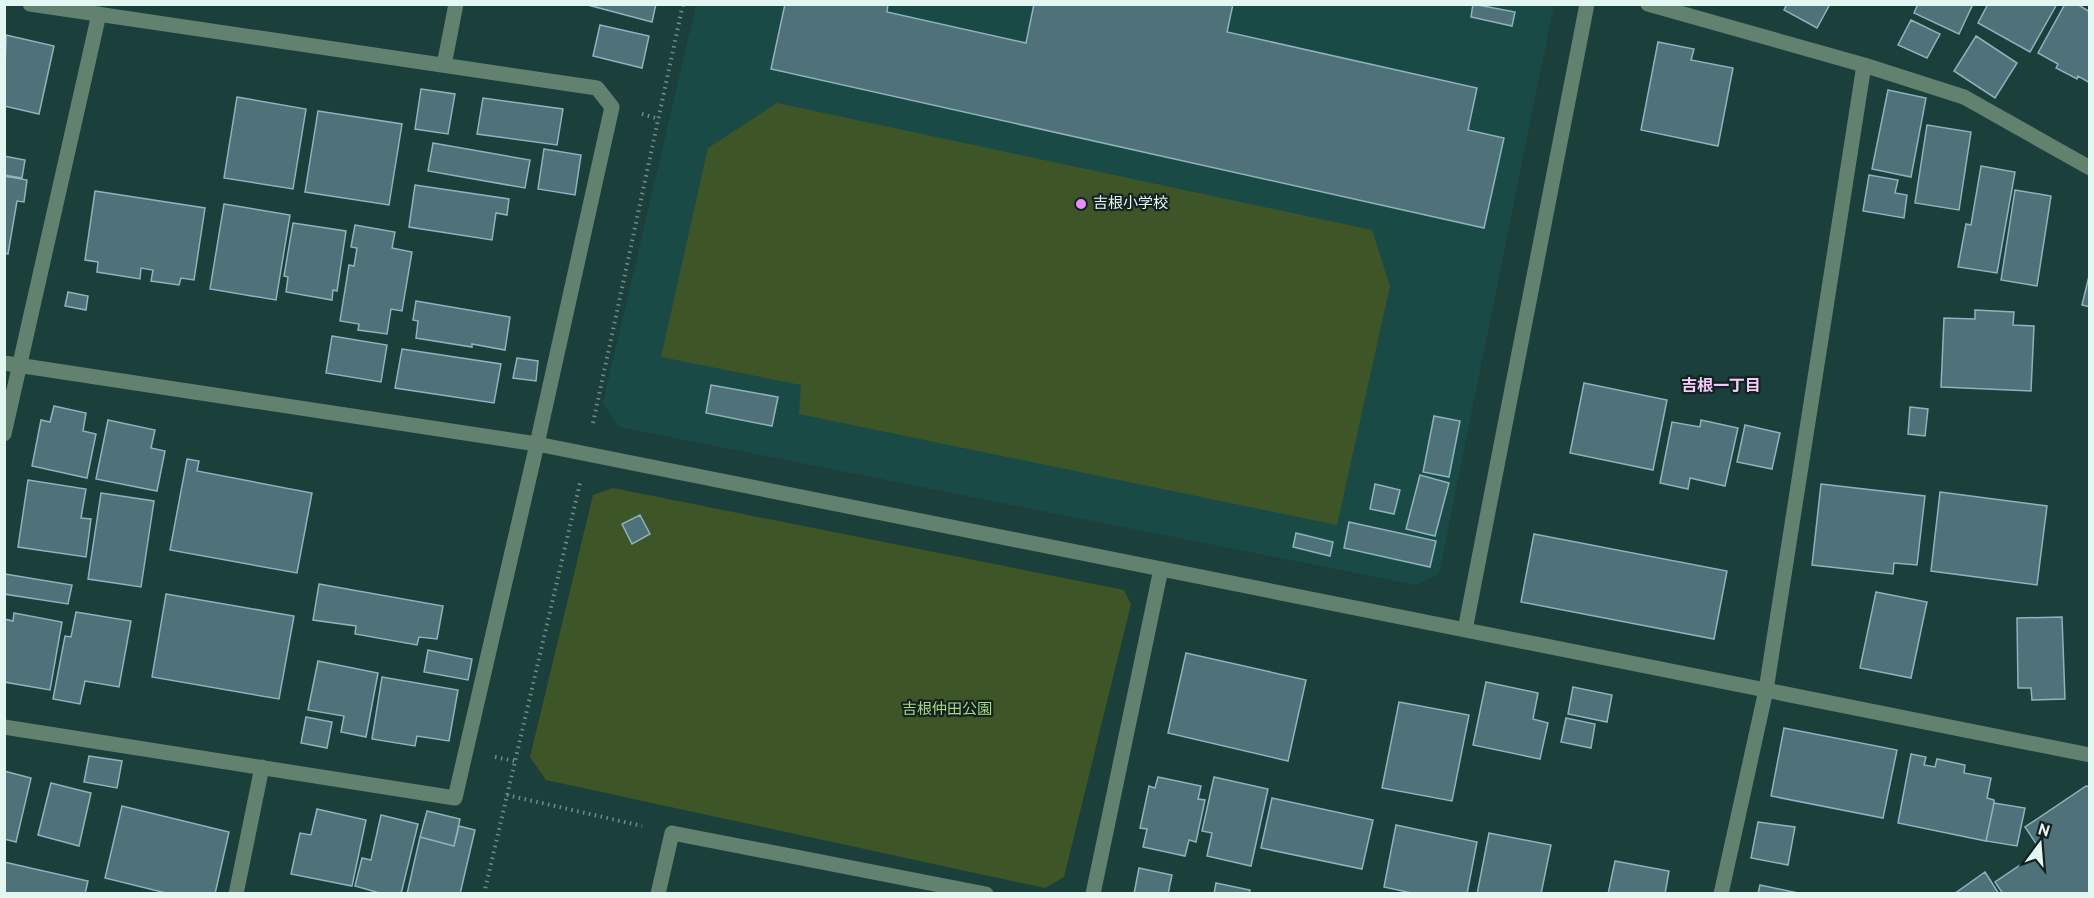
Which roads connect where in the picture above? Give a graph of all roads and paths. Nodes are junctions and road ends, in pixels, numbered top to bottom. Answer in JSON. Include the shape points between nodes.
{"nodes":[{"id":1,"x":30,"y":4,"type":"edge"},
{"id":2,"x":456,"y":4,"type":"edge"},
{"id":3,"x":1587,"y":4,"type":"edge"},
{"id":4,"x":1648,"y":4,"type":"edge"},
{"id":5,"x":99,"y":14,"type":"junction"},
{"id":6,"x":444,"y":65,"type":"junction"},
{"id":7,"x":1864,"y":65,"type":"junction"},
{"id":8,"x":2090,"y":168,"type":"edge"},
{"id":9,"x":12,"y":364,"type":"edge"},
{"id":10,"x":4,"y":434,"type":"edge"},
{"id":11,"x":537,"y":444,"type":"junction"},
{"id":12,"x":1161,"y":569,"type":"junction"},
{"id":13,"x":1465,"y":630,"type":"junction"},
{"id":14,"x":1766,"y":690,"type":"junction"},
{"id":15,"x":4,"y":727,"type":"edge"},
{"id":16,"x":2090,"y":754,"type":"edge"},
{"id":17,"x":262,"y":767,"type":"junction"},
{"id":18,"x":507,"y":795,"type":"dead end"},
{"id":19,"x":672,"y":833,"type":"junction"},
{"id":20,"x":236,"y":894,"type":"edge"},
{"id":21,"x":658,"y":894,"type":"edge"},
{"id":22,"x":986,"y":894,"type":"edge"},
{"id":23,"x":1093,"y":894,"type":"edge"},
{"id":24,"x":1721,"y":894,"type":"edge"}],
"edges":[{"from":1,"to":5,"type":"street"},
{"from":2,"to":6,"type":"street"},
{"from":3,"to":13,"type":"street"},
{"from":4,"to":7,"type":"street"},
{"from":5,"to":6,"type":"street"},
{"from":5,"to":9,"type":"street"},
{"from":6,"to":11,"type":"street","via":[[597,88],[612,107]]},
{"from":7,"to":8,"type":"street","via":[[1964,97]]},
{"from":7,"to":14,"type":"street"},
{"from":9,"to":10,"type":"street"},
{"from":9,"to":11,"type":"street"},
{"from":11,"to":12,"type":"street"},
{"from":11,"to":17,"type":"street","via":[[455,798]]},
{"from":12,"to":13,"type":"street"},
{"from":12,"to":23,"type":"street"},
{"from":13,"to":14,"type":"street"},
{"from":14,"to":16,"type":"street"},
{"from":14,"to":24,"type":"street"},
{"from":15,"to":17,"type":"street"},
{"from":17,"to":20,"type":"street"},
{"from":18,"to":19,"type":"path"},
{"from":19,"to":21,"type":"street"},
{"from":19,"to":22,"type":"street"}]}
